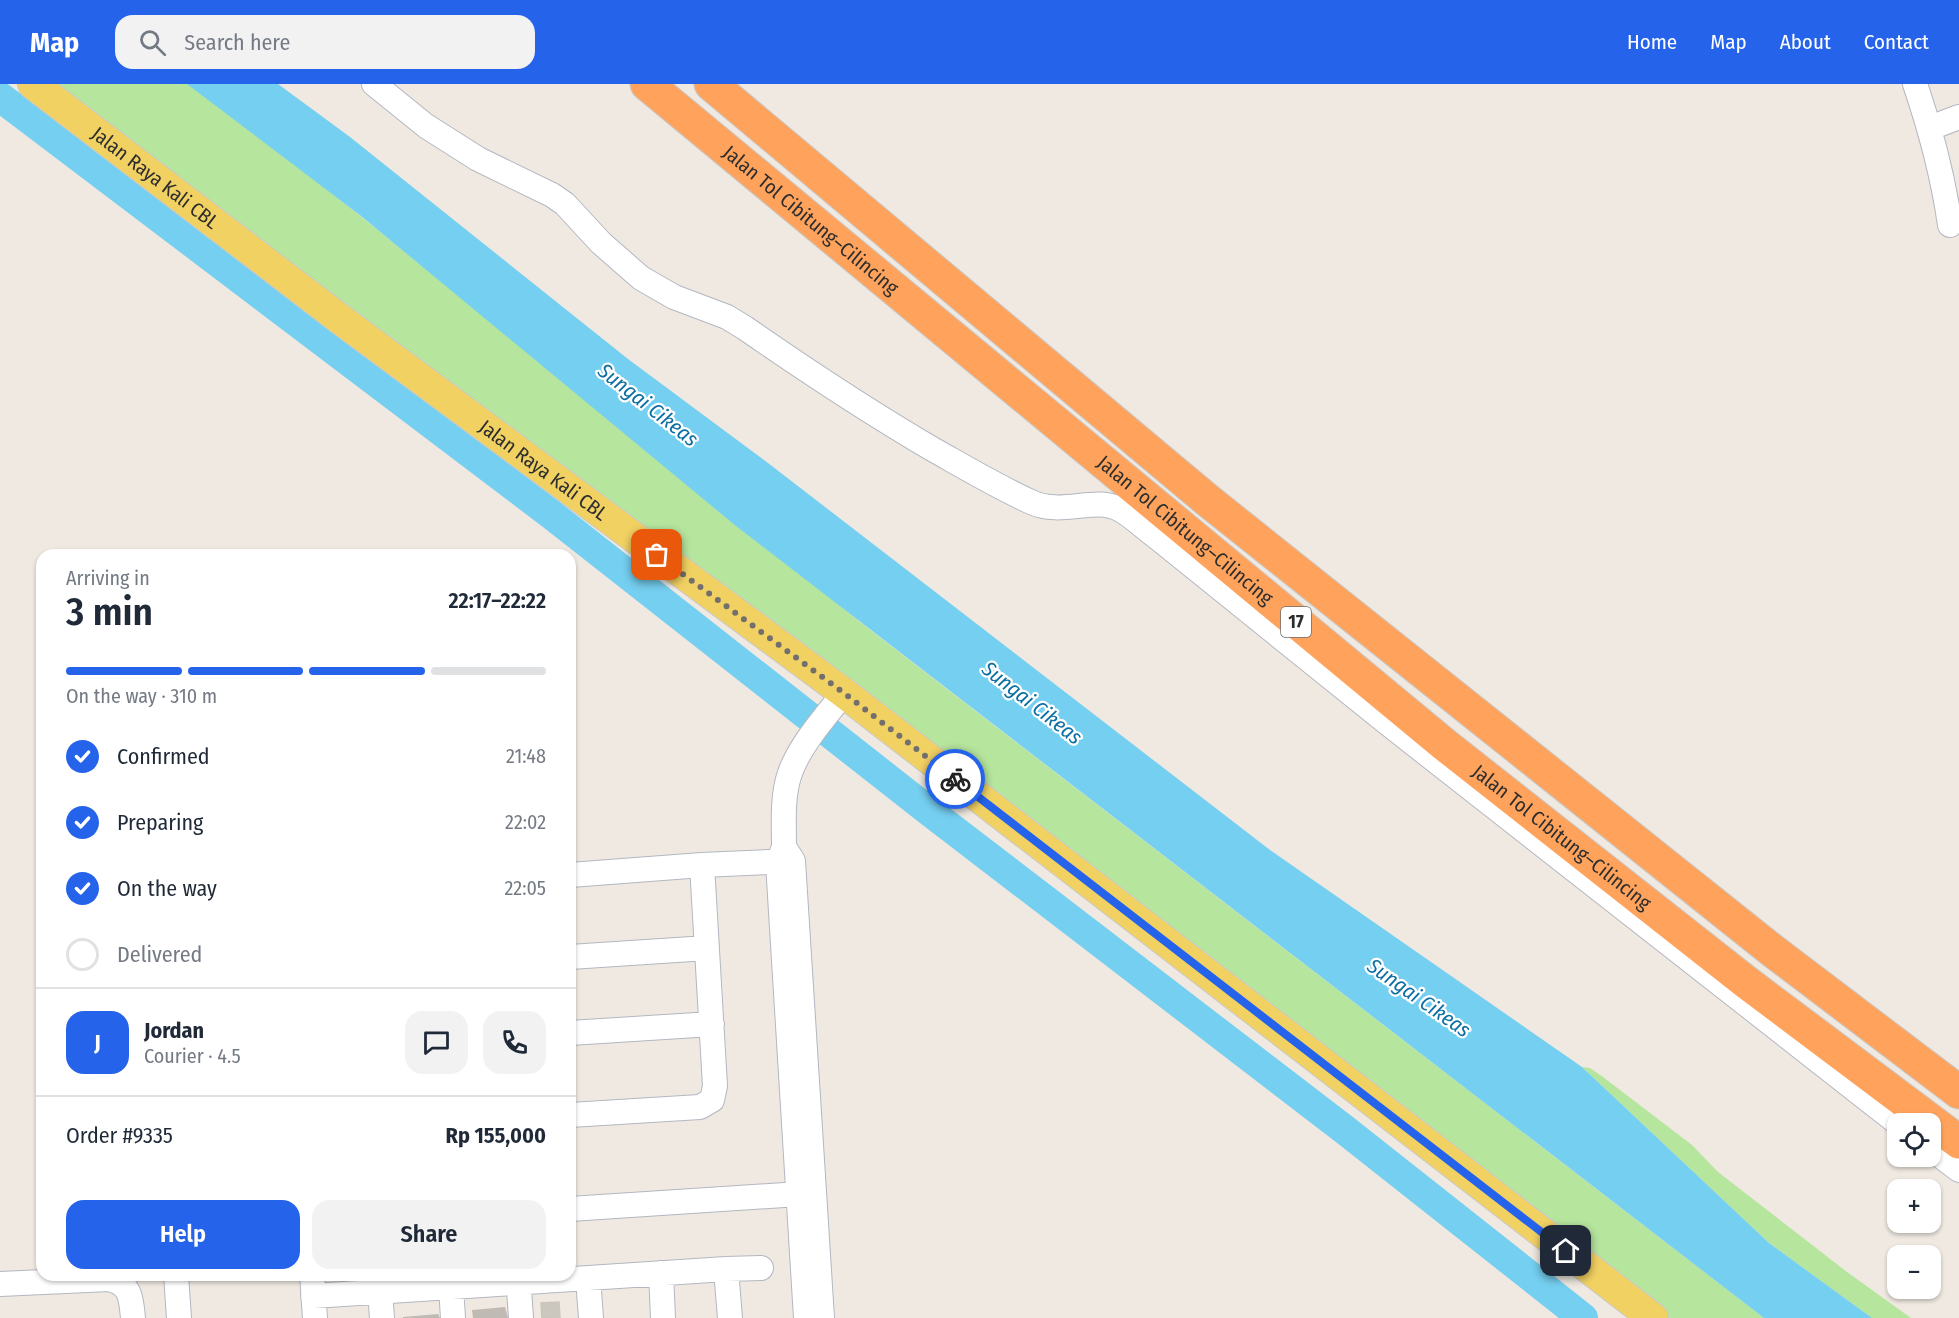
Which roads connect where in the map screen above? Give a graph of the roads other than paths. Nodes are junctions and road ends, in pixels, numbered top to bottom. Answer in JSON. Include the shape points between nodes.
{"nodes":[{"id":1,"x":33,"y":84,"type":"edge"},
{"id":2,"x":374,"y":84,"type":"edge"},
{"id":3,"x":647,"y":84,"type":"edge"},
{"id":4,"x":711,"y":84,"type":"edge"},
{"id":5,"x":1915,"y":84,"type":"edge"},
{"id":6,"x":1959,"y":117,"type":"edge"},
{"id":7,"x":1930,"y":128,"type":"junction"},
{"id":8,"x":1952,"y":182,"type":"edge"},
{"id":9,"x":1950,"y":225,"type":"dead end"},
{"id":10,"x":844,"y":693,"type":"junction"},
{"id":11,"x":785,"y":857,"type":"junction"},
{"id":12,"x":702,"y":865,"type":"junction"},
{"id":13,"x":576,"y":876,"type":"edge"},
{"id":14,"x":707,"y":948,"type":"junction"},
{"id":15,"x":576,"y":957,"type":"edge"},
{"id":16,"x":712,"y":1024,"type":"junction"},
{"id":17,"x":576,"y":1033,"type":"edge"},
{"id":18,"x":1959,"y":1092,"type":"edge"},
{"id":19,"x":576,"y":1115,"type":"edge"},
{"id":20,"x":1887,"y":1115,"type":"edge"},
{"id":21,"x":1959,"y":1142,"type":"edge"},
{"id":22,"x":1941,"y":1156,"type":"edge"},
{"id":23,"x":1959,"y":1170,"type":"edge"},
{"id":24,"x":806,"y":1194,"type":"junction"},
{"id":25,"x":576,"y":1209,"type":"edge"},
{"id":26,"x":761,"y":1268,"type":"dead end"},
{"id":27,"x":726,"y":1269,"type":"junction"},
{"id":28,"x":661,"y":1273,"type":"junction"},
{"id":29,"x":576,"y":1278,"type":"edge"},
{"id":30,"x":588,"y":1278,"type":"junction"},
{"id":31,"x":65,"y":1281,"type":"edge"},
{"id":32,"x":118,"y":1281,"type":"edge"},
{"id":33,"x":176,"y":1281,"type":"edge"},
{"id":34,"x":502,"y":1281,"type":"edge"},
{"id":35,"x":519,"y":1281,"type":"edge"},
{"id":36,"x":0,"y":1284,"type":"edge"},
{"id":37,"x":451,"y":1287,"type":"junction"},
{"id":38,"x":380,"y":1292,"type":"junction"},
{"id":39,"x":313,"y":1296,"type":"edge"},
{"id":40,"x":133,"y":1318,"type":"edge"},
{"id":41,"x":178,"y":1318,"type":"edge"},
{"id":42,"x":382,"y":1318,"type":"edge"},
{"id":43,"x":453,"y":1318,"type":"edge"},
{"id":44,"x":521,"y":1318,"type":"edge"},
{"id":45,"x":591,"y":1318,"type":"edge"},
{"id":46,"x":663,"y":1318,"type":"edge"},
{"id":47,"x":730,"y":1318,"type":"edge"},
{"id":48,"x":806,"y":1318,"type":"edge"},
{"id":49,"x":822,"y":1318,"type":"edge"},
{"id":50,"x":1653,"y":1318,"type":"edge"}],
"edges":[{"from":1,"to":10,"type":"main road","name":"Jalan Raya Kali CBL","via":[[340,319]]},
{"from":2,"to":20,"type":"street","via":[[435,132],[565,204],[641,278],[674,297],[736,322],[875,416],[1034,504],[1051,509],[1103,505],[1117,508]]},
{"from":3,"to":21,"type":"highway","name":"Jalan Tol Cibitung–Cilincing","number":"17","via":[[1445,746],[1746,982]]},
{"from":4,"to":18,"type":"highway","name":"Jalan Tol Cibitung–Cilincing","number":"17","via":[[1206,499],[1773,951]]},
{"from":5,"to":7,"type":"street"},
{"from":6,"to":7,"type":"street"},
{"from":7,"to":8,"type":"street"},
{"from":8,"to":9,"type":"street"},
{"from":10,"to":11,"type":"street","via":[[804,746],[789,776],[784,804]]},
{"from":10,"to":50,"type":"main road","name":"Jalan Raya Kali CBL"},
{"from":11,"to":12,"type":"street"},
{"from":11,"to":24,"type":"street"},
{"from":12,"to":13,"type":"street"},
{"from":12,"to":14,"type":"street"},
{"from":14,"to":15,"type":"street"},
{"from":14,"to":16,"type":"street"},
{"from":16,"to":17,"type":"street"},
{"from":16,"to":19,"type":"street","via":[[715,1086],[707,1104]]},
{"from":22,"to":23,"type":"street"},
{"from":24,"to":25,"type":"street"},
{"from":24,"to":48,"type":"street"},
{"from":24,"to":49,"type":"street"},
{"from":26,"to":27,"type":"street"},
{"from":27,"to":28,"type":"street"},
{"from":27,"to":47,"type":"street"},
{"from":28,"to":30,"type":"street"},
{"from":28,"to":46,"type":"street"},
{"from":29,"to":30,"type":"street"},
{"from":30,"to":45,"type":"street"},
{"from":31,"to":36,"type":"street"},
{"from":32,"to":40,"type":"street","via":[[128,1292]]},
{"from":33,"to":41,"type":"street"},
{"from":34,"to":37,"type":"street"},
{"from":35,"to":44,"type":"street"},
{"from":37,"to":38,"type":"street"},
{"from":37,"to":43,"type":"street"},
{"from":38,"to":39,"type":"street"},
{"from":38,"to":42,"type":"street"}]}
